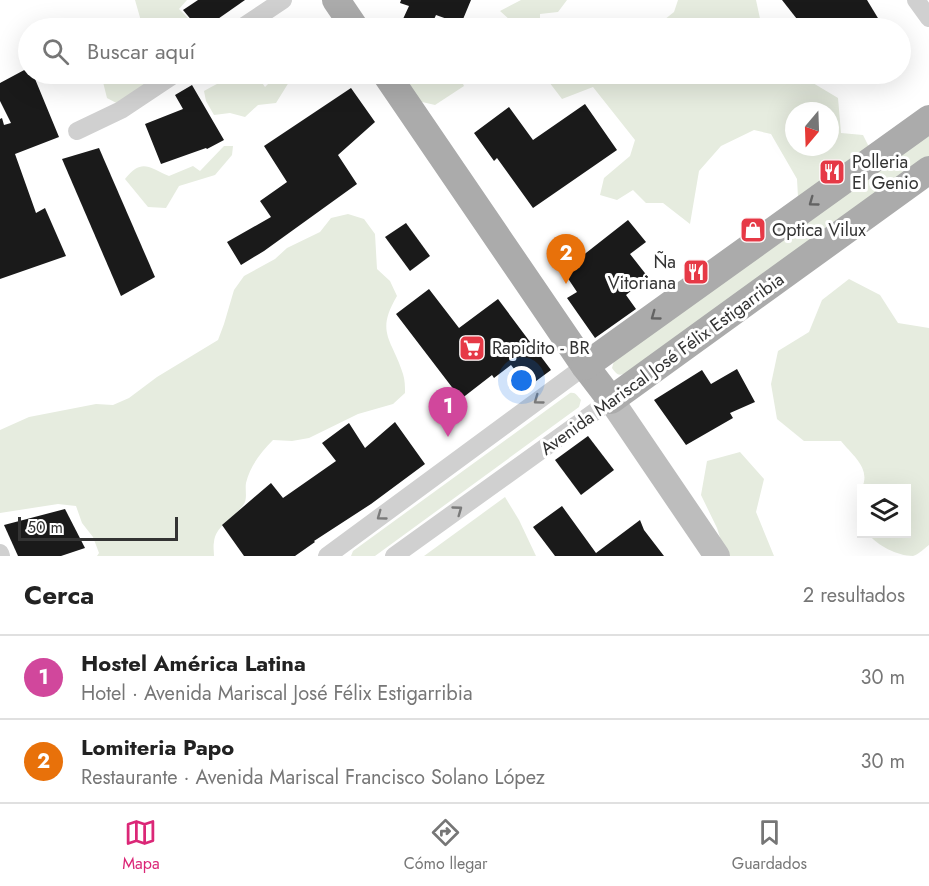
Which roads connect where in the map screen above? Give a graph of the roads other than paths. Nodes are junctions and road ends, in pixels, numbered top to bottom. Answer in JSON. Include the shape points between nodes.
{"nodes":[{"id":1,"x":283,"y":0,"type":"edge"},
{"id":2,"x":336,"y":0,"type":"edge"},
{"id":3,"x":916,"y":0,"type":"edge"},
{"id":4,"x":256,"y":18,"type":"edge"},
{"id":5,"x":348,"y":18,"type":"edge"},
{"id":6,"x":929,"y":18,"type":"edge"},
{"id":7,"x":160,"y":84,"type":"edge"},
{"id":8,"x":393,"y":84,"type":"edge"},
{"id":9,"x":929,"y":119,"type":"edge"},
{"id":10,"x":77,"y":131,"type":"dead end"},
{"id":11,"x":929,"y":171,"type":"edge"},
{"id":12,"x":585,"y":366,"type":"junction"},
{"id":13,"x":611,"y":400,"type":"junction"},
{"id":14,"x":327,"y":556,"type":"edge"},
{"id":15,"x":394,"y":556,"type":"edge"},
{"id":16,"x":717,"y":556,"type":"edge"}],
"edges":[{"from":1,"to":4,"type":"street"},
{"from":2,"to":5,"type":"main road"},
{"from":3,"to":6,"type":"street"},
{"from":7,"to":10,"type":"street","via":[[121,110]]},
{"from":8,"to":12,"type":"main road"},
{"from":9,"to":12,"type":"main road","one_way":true},
{"from":11,"to":13,"type":"main road","name":"Avenida Mariscal José Félix Estigarribia"},
{"from":12,"to":13,"type":"main road"},
{"from":12,"to":14,"type":"street","one_way":true},
{"from":15,"to":13,"type":"street","name":"Avenida Mariscal José Félix Estigarribia","one_way":true},
{"from":13,"to":16,"type":"street"}]}
